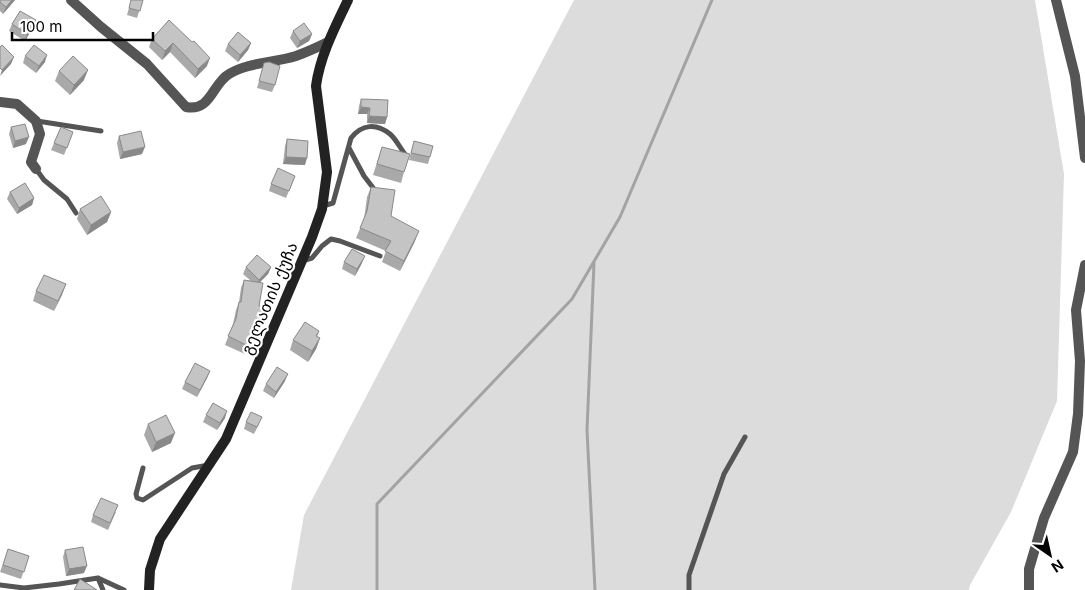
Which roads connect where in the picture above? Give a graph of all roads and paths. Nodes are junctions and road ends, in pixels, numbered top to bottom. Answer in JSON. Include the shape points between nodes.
{"nodes":[{"id":1,"x":71,"y":0,"type":"edge"},
{"id":2,"x":348,"y":0,"type":"edge"},
{"id":3,"x":1056,"y":0,"type":"edge"},
{"id":4,"x":328,"y":42,"type":"junction"},
{"id":5,"x":0,"y":102,"type":"edge"},
{"id":6,"x":36,"y":121,"type":"junction"},
{"id":7,"x":101,"y":131,"type":"dead end"},
{"id":8,"x":349,"y":147,"type":"junction"},
{"id":9,"x":405,"y":154,"type":"edge"},
{"id":10,"x":1085,"y":158,"type":"edge"},
{"id":11,"x":36,"y":169,"type":"joint"},
{"id":12,"x":374,"y":189,"type":"edge"},
{"id":13,"x":323,"y":206,"type":"junction"},
{"id":14,"x":76,"y":213,"type":"dead end"},
{"id":15,"x":380,"y":256,"type":"dead end"},
{"id":16,"x":302,"y":261,"type":"junction"},
{"id":17,"x":1085,"y":265,"type":"edge"},
{"id":18,"x":745,"y":437,"type":"dead end"},
{"id":19,"x":209,"y":465,"type":"junction"},
{"id":20,"x":143,"y":468,"type":"dead end"},
{"id":21,"x":98,"y":578,"type":"junction"},
{"id":22,"x":0,"y":585,"type":"edge"},
{"id":23,"x":103,"y":590,"type":"edge"},
{"id":24,"x":124,"y":590,"type":"edge"},
{"id":25,"x":149,"y":590,"type":"edge"},
{"id":26,"x":689,"y":590,"type":"edge"},
{"id":27,"x":1029,"y":590,"type":"edge"}],
"edges":[{"from":1,"to":4,"type":"street","via":[[147,64],[186,107],[194,109],[202,106],[226,76],[242,67],[296,56]]},
{"from":2,"to":4,"type":"main road","name":"გელათის ქუჩა"},
{"from":3,"to":10,"type":"street","via":[[1075,76]]},
{"from":4,"to":13,"type":"main road","name":"გელათის ქუჩა","via":[[316,86],[327,172]]},
{"from":5,"to":6,"type":"street","via":[[17,104]]},
{"from":6,"to":7,"type":"lane"},
{"from":6,"to":11,"type":"street","via":[[40,134],[30,162]]},
{"from":8,"to":9,"type":"lane","via":[[358,130],[367,127],[391,135]]},
{"from":8,"to":12,"type":"lane"},
{"from":8,"to":13,"type":"lane","via":[[333,203]]},
{"from":11,"to":14,"type":"lane","via":[[67,199]]},
{"from":13,"to":16,"type":"main road","name":"გელათის ქუჩა"},
{"from":15,"to":16,"type":"lane","via":[[331,239],[312,258]]},
{"from":16,"to":19,"type":"main road","name":"გელათის ქუჩა","via":[[226,439]]},
{"from":17,"to":27,"type":"street","via":[[1076,310],[1080,361],[1073,452],[1044,518],[1029,569]]},
{"from":18,"to":26,"type":"lane","via":[[724,474],[689,575]]},
{"from":19,"to":20,"type":"lane","via":[[192,468],[143,500],[136,494]]},
{"from":19,"to":25,"type":"main road","name":"გელათის ქუჩა","via":[[160,539],[150,570]]},
{"from":21,"to":22,"type":"lane","via":[[24,588]]},
{"from":21,"to":23,"type":"lane"},
{"from":21,"to":24,"type":"lane"}]}
